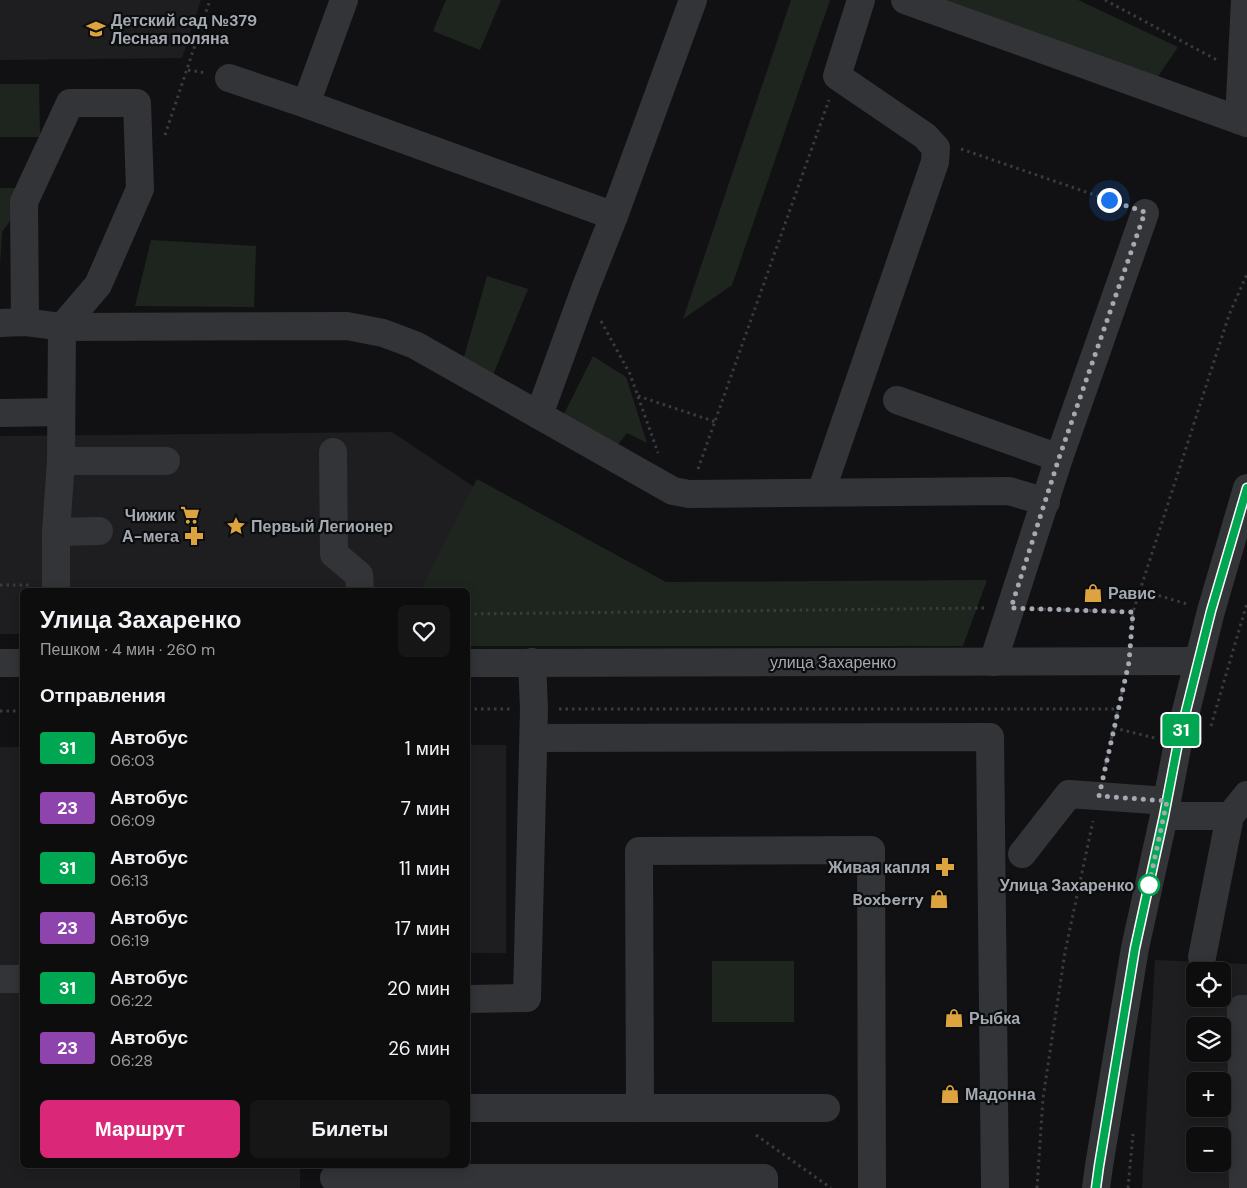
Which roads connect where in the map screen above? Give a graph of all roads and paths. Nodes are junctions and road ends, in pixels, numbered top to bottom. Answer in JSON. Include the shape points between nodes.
{"nodes":[{"id":1,"x":210,"y":0,"type":"edge"},
{"id":2,"x":344,"y":0,"type":"edge"},
{"id":3,"x":693,"y":0,"type":"edge"},
{"id":4,"x":861,"y":0,"type":"edge"},
{"id":5,"x":905,"y":0,"type":"edge"},
{"id":6,"x":1105,"y":0,"type":"edge"},
{"id":7,"x":1245,"y":0,"type":"edge"},
{"id":8,"x":1242,"y":73,"type":"junction"},
{"id":9,"x":837,"y":76,"type":"junction"},
{"id":10,"x":229,"y":78,"type":"dead end"},
{"id":11,"x":306,"y":104,"type":"junction"},
{"id":12,"x":1243,"y":122,"type":"edge"},
{"id":13,"x":925,"y":136,"type":"junction"},
{"id":14,"x":164,"y":140,"type":"dead end"},
{"id":15,"x":1145,"y":212,"type":"joint"},
{"id":16,"x":614,"y":216,"type":"junction"},
{"id":17,"x":1247,"y":274,"type":"edge"},
{"id":18,"x":585,"y":289,"type":"junction"},
{"id":19,"x":12,"y":323,"type":"edge"},
{"id":20,"x":62,"y":327,"type":"junction"},
{"id":21,"x":638,"y":396,"type":"junction"},
{"id":22,"x":897,"y":400,"type":"dead end"},
{"id":23,"x":62,"y":412,"type":"junction"},
{"id":24,"x":0,"y":413,"type":"edge"},
{"id":25,"x":538,"y":415,"type":"junction"},
{"id":26,"x":716,"y":422,"type":"junction"},
{"id":27,"x":334,"y":452,"type":"dead end"},
{"id":28,"x":1059,"y":458,"type":"junction"},
{"id":29,"x":61,"y":461,"type":"junction"},
{"id":30,"x":166,"y":461,"type":"dead end"},
{"id":31,"x":648,"y":476,"type":"junction"},
{"id":32,"x":821,"y":492,"type":"junction"},
{"id":33,"x":689,"y":494,"type":"junction"},
{"id":34,"x":1046,"y":502,"type":"junction"},
{"id":35,"x":1244,"y":511,"type":"edge"},
{"id":36,"x":99,"y":531,"type":"dead end"},
{"id":37,"x":56,"y":532,"type":"junction"},
{"id":38,"x":56,"y":588,"type":"edge"},
{"id":39,"x":360,"y":588,"type":"edge"},
{"id":40,"x":1011,"y":608,"type":"junction"},
{"id":41,"x":1133,"y":612,"type":"junction"},
{"id":42,"x":470,"y":614,"type":"edge"},
{"id":43,"x":532,"y":662,"type":"junction"},
{"id":44,"x":993,"y":662,"type":"junction"},
{"id":45,"x":1129,"y":662,"type":"junction"},
{"id":46,"x":1198,"y":662,"type":"junction"},
{"id":47,"x":0,"y":663,"type":"edge"},
{"id":48,"x":20,"y":663,"type":"edge"},
{"id":49,"x":470,"y":663,"type":"edge"},
{"id":50,"x":470,"y":709,"type":"edge"},
{"id":51,"x":534,"y":709,"type":"junction"},
{"id":52,"x":1118,"y":709,"type":"junction"},
{"id":53,"x":0,"y":711,"type":"edge"},
{"id":54,"x":20,"y":711,"type":"edge"},
{"id":55,"x":534,"y":738,"type":"junction"},
{"id":56,"x":1247,"y":795,"type":"edge"},
{"id":57,"x":1099,"y":796,"type":"junction"},
{"id":58,"x":1166,"y":809,"type":"junction"},
{"id":59,"x":1230,"y":816,"type":"junction"},
{"id":60,"x":1022,"y":854,"type":"dead end"},
{"id":61,"x":1202,"y":957,"type":"dead end"},
{"id":62,"x":0,"y":979,"type":"edge"},
{"id":63,"x":20,"y":979,"type":"edge"},
{"id":64,"x":470,"y":999,"type":"edge"},
{"id":65,"x":1247,"y":1009,"type":"edge"},
{"id":66,"x":470,"y":1108,"type":"edge"},
{"id":67,"x":640,"y":1108,"type":"junction"},
{"id":68,"x":826,"y":1108,"type":"dead end"},
{"id":69,"x":751,"y":1131,"type":"dead end"},
{"id":70,"x":334,"y":1177,"type":"edge"},
{"id":71,"x":454,"y":1183,"type":"edge"},
{"id":72,"x":764,"y":1188,"type":"edge"},
{"id":73,"x":831,"y":1188,"type":"edge"},
{"id":74,"x":872,"y":1188,"type":"edge"},
{"id":75,"x":995,"y":1188,"type":"edge"},
{"id":76,"x":1036,"y":1188,"type":"edge"},
{"id":77,"x":1096,"y":1188,"type":"edge"},
{"id":78,"x":1243,"y":1188,"type":"edge"}],
"edges":[{"from":1,"to":14,"type":"path"},
{"from":2,"to":11,"type":"street"},
{"from":3,"to":16,"type":"street"},
{"from":4,"to":9,"type":"street"},
{"from":5,"to":12,"type":"street"},
{"from":6,"to":8,"type":"path"},
{"from":7,"to":8,"type":"street"},
{"from":8,"to":12,"type":"street"},
{"from":9,"to":13,"type":"street"},
{"from":9,"to":26,"type":"path"},
{"from":10,"to":11,"type":"street"},
{"from":11,"to":16,"type":"street"},
{"from":13,"to":15,"type":"path"},
{"from":13,"to":32,"type":"street","via":[[936,148],[935,162]]},
{"from":15,"to":28,"type":"street"},
{"from":16,"to":18,"type":"street"},
{"from":17,"to":41,"type":"path","via":[[1229,314]]},
{"from":18,"to":21,"type":"path","via":[[630,374]]},
{"from":18,"to":25,"type":"street"},
{"from":19,"to":20,"type":"street"},
{"from":19,"to":20,"type":"street","via":[[24,202],[70,103],[137,103],[140,189],[98,285]]},
{"from":20,"to":23,"type":"street"},
{"from":20,"to":25,"type":"street","via":[[347,326],[383,333],[415,345]]},
{"from":21,"to":26,"type":"path"},
{"from":21,"to":31,"type":"path","via":[[658,454]]},
{"from":22,"to":28,"type":"street"},
{"from":23,"to":24,"type":"street"},
{"from":23,"to":29,"type":"street"},
{"from":25,"to":31,"type":"street"},
{"from":26,"to":33,"type":"path"},
{"from":27,"to":39,"type":"street","via":[[334,554],[359,575]]},
{"from":28,"to":34,"type":"street"},
{"from":29,"to":30,"type":"street"},
{"from":29,"to":37,"type":"street"},
{"from":31,"to":33,"type":"street","via":[[673,491]]},
{"from":32,"to":33,"type":"street"},
{"from":32,"to":34,"type":"street","via":[[1009,491]]},
{"from":34,"to":40,"type":"street"},
{"from":35,"to":46,"type":"street"},
{"from":36,"to":37,"type":"street"},
{"from":37,"to":38,"type":"street"},
{"from":40,"to":41,"type":"path"},
{"from":40,"to":42,"type":"path"},
{"from":40,"to":44,"type":"street"},
{"from":41,"to":45,"type":"path"},
{"from":43,"to":44,"type":"street","name":"улица Захаренко"},
{"from":43,"to":49,"type":"street","name":"улица Захаренко"},
{"from":43,"to":51,"type":"street"},
{"from":44,"to":45,"type":"street","name":"улица Захаренко"},
{"from":45,"to":46,"type":"street","name":"улица Захаренко"},
{"from":45,"to":52,"type":"path"},
{"from":46,"to":58,"type":"street"},
{"from":47,"to":48,"type":"street"},
{"from":50,"to":51,"type":"path"},
{"from":51,"to":52,"type":"path"},
{"from":51,"to":55,"type":"street"},
{"from":52,"to":57,"type":"path"},
{"from":53,"to":54,"type":"path"},
{"from":55,"to":64,"type":"street","via":[[527,998]]},
{"from":55,"to":75,"type":"street","via":[[990,737]]},
{"from":56,"to":59,"type":"street"},
{"from":57,"to":58,"type":"street"},
{"from":57,"to":60,"type":"street","via":[[1069,794]]},
{"from":57,"to":76,"type":"path","via":[[1065,952],[1042,1098]]},
{"from":58,"to":59,"type":"street"},
{"from":58,"to":77,"type":"street","via":[[1135,948]]},
{"from":59,"to":61,"type":"street"},
{"from":62,"to":63,"type":"street"},
{"from":65,"to":78,"type":"street","via":[[1241,1009]]},
{"from":66,"to":67,"type":"street"},
{"from":67,"to":68,"type":"street"},
{"from":67,"to":74,"type":"street","via":[[639,851],[871,850]]},
{"from":69,"to":73,"type":"path"},
{"from":70,"to":71,"type":"street"},
{"from":71,"to":72,"type":"street","via":[[764,1178]]}]}
